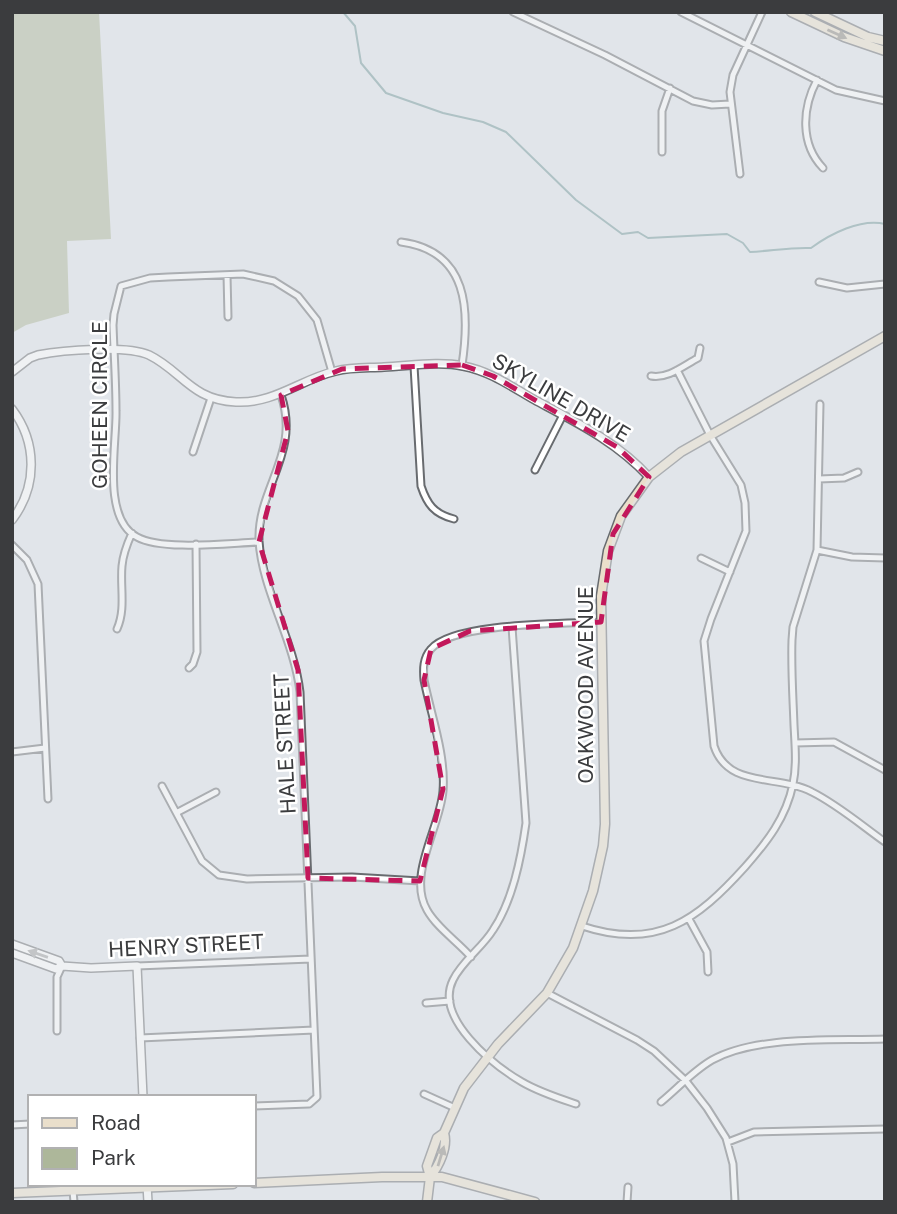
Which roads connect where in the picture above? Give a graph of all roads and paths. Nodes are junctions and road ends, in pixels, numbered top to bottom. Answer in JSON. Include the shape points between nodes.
{"nodes":[{"id":1,"x":513,"y":12,"type":"edge"},
{"id":2,"x":681,"y":12,"type":"edge"},
{"id":3,"x":762,"y":12,"type":"edge"},
{"id":4,"x":791,"y":12,"type":"edge"},
{"id":5,"x":815,"y":12,"type":"edge"},
{"id":6,"x":885,"y":41,"type":"edge"},
{"id":7,"x":747,"y":44,"type":"junction"},
{"id":8,"x":885,"y":51,"type":"edge"},
{"id":9,"x":817,"y":80,"type":"junction"},
{"id":10,"x":670,"y":88,"type":"junction"},
{"id":11,"x":885,"y":101,"type":"edge"},
{"id":12,"x":730,"y":104,"type":"junction"},
{"id":13,"x":662,"y":152,"type":"dead end"},
{"id":14,"x":823,"y":168,"type":"dead end"},
{"id":15,"x":740,"y":174,"type":"dead end"},
{"id":16,"x":401,"y":242,"type":"dead end"},
{"id":17,"x":227,"y":275,"type":"junction"},
{"id":18,"x":819,"y":282,"type":"dead end"},
{"id":19,"x":885,"y":284,"type":"edge"},
{"id":20,"x":228,"y":317,"type":"dead end"},
{"id":21,"x":885,"y":336,"type":"edge"},
{"id":22,"x":700,"y":348,"type":"dead end"},
{"id":23,"x":114,"y":350,"type":"junction"},
{"id":24,"x":462,"y":365,"type":"junction"},
{"id":25,"x":414,"y":366,"type":"junction"},
{"id":26,"x":677,"y":370,"type":"junction"},
{"id":27,"x":12,"y":372,"type":"edge"},
{"id":28,"x":332,"y":372,"type":"junction"},
{"id":29,"x":651,"y":376,"type":"dead end"},
{"id":30,"x":281,"y":395,"type":"junction"},
{"id":31,"x":211,"y":398,"type":"junction"},
{"id":32,"x":820,"y":404,"type":"dead end"},
{"id":33,"x":12,"y":409,"type":"edge"},
{"id":34,"x":563,"y":415,"type":"junction"},
{"id":35,"x":710,"y":435,"type":"junction"},
{"id":36,"x":193,"y":452,"type":"dead end"},
{"id":37,"x":535,"y":470,"type":"dead end"},
{"id":38,"x":858,"y":472,"type":"dead end"},
{"id":39,"x":649,"y":477,"type":"junction"},
{"id":40,"x":819,"y":478,"type":"junction"},
{"id":41,"x":454,"y":519,"type":"dead end"},
{"id":42,"x":12,"y":520,"type":"edge"},
{"id":43,"x":132,"y":533,"type":"junction"},
{"id":44,"x":259,"y":542,"type":"junction"},
{"id":45,"x":196,"y":544,"type":"junction"},
{"id":46,"x":12,"y":545,"type":"edge"},
{"id":47,"x":817,"y":550,"type":"junction"},
{"id":48,"x":702,"y":558,"type":"dead end"},
{"id":49,"x":885,"y":558,"type":"edge"},
{"id":50,"x":730,"y":572,"type":"junction"},
{"id":51,"x":601,"y":622,"type":"junction"},
{"id":52,"x":512,"y":627,"type":"junction"},
{"id":53,"x":117,"y":629,"type":"dead end"},
{"id":54,"x":189,"y":668,"type":"dead end"},
{"id":55,"x":794,"y":743,"type":"junction"},
{"id":56,"x":45,"y":748,"type":"junction"},
{"id":57,"x":12,"y":752,"type":"edge"},
{"id":58,"x":885,"y":770,"type":"edge"},
{"id":59,"x":793,"y":784,"type":"junction"},
{"id":60,"x":162,"y":786,"type":"dead end"},
{"id":61,"x":216,"y":792,"type":"dead end"},
{"id":62,"x":48,"y":799,"type":"dead end"},
{"id":63,"x":178,"y":812,"type":"junction"},
{"id":64,"x":885,"y":842,"type":"edge"},
{"id":65,"x":308,"y":878,"type":"junction"},
{"id":66,"x":420,"y":881,"type":"junction"},
{"id":67,"x":689,"y":919,"type":"junction"},
{"id":68,"x":582,"y":926,"type":"junction"},
{"id":69,"x":12,"y":944,"type":"edge"},
{"id":70,"x":12,"y":953,"type":"edge"},
{"id":71,"x":471,"y":957,"type":"junction"},
{"id":72,"x":311,"y":959,"type":"junction"},
{"id":73,"x":62,"y":966,"type":"junction"},
{"id":74,"x":137,"y":966,"type":"junction"},
{"id":75,"x":708,"y":972,"type":"dead end"},
{"id":76,"x":547,"y":993,"type":"junction"},
{"id":77,"x":450,"y":1001,"type":"junction"},
{"id":78,"x":426,"y":1003,"type":"dead end"},
{"id":79,"x":314,"y":1030,"type":"junction"},
{"id":80,"x":57,"y":1031,"type":"dead end"},
{"id":81,"x":140,"y":1038,"type":"junction"},
{"id":82,"x":885,"y":1039,"type":"edge"},
{"id":83,"x":488,"y":1056,"type":"junction"},
{"id":84,"x":686,"y":1081,"type":"junction"},
{"id":85,"x":424,"y":1094,"type":"dead end"},
{"id":86,"x":143,"y":1095,"type":"edge"},
{"id":87,"x":662,"y":1102,"type":"dead end"},
{"id":88,"x":576,"y":1104,"type":"dead end"},
{"id":89,"x":256,"y":1106,"type":"edge"},
{"id":90,"x":455,"y":1108,"type":"junction"},
{"id":91,"x":885,"y":1129,"type":"edge"},
{"id":92,"x":728,"y":1142,"type":"junction"},
{"id":93,"x":430,"y":1177,"type":"junction"},
{"id":94,"x":256,"y":1183,"type":"edge"},
{"id":95,"x":147,"y":1186,"type":"edge"},
{"id":96,"x":628,"y":1187,"type":"dead end"},
{"id":97,"x":74,"y":1191,"type":"junction"},
{"id":98,"x":12,"y":1193,"type":"edge"},
{"id":99,"x":74,"y":1202,"type":"edge"},
{"id":100,"x":148,"y":1202,"type":"edge"},
{"id":101,"x":427,"y":1202,"type":"edge"},
{"id":102,"x":535,"y":1202,"type":"edge"},
{"id":103,"x":627,"y":1202,"type":"edge"},
{"id":104,"x":734,"y":1202,"type":"edge"}],
"edges":[{"from":1,"to":10,"type":"street"},
{"from":2,"to":7,"type":"street"},
{"from":3,"to":7,"type":"street"},
{"from":4,"to":8,"type":"main road","one_way":true,"via":[[856,43]]},
{"from":5,"to":6,"type":"main road"},
{"from":7,"to":9,"type":"street"},
{"from":7,"to":12,"type":"street","via":[[733,75]]},
{"from":9,"to":11,"type":"street","via":[[836,90]]},
{"from":9,"to":14,"type":"street","via":[[805,122],[815,160]]},
{"from":10,"to":12,"type":"street","via":[[704,104]]},
{"from":10,"to":13,"type":"street","via":[[662,111]]},
{"from":12,"to":15,"type":"street"},
{"from":16,"to":24,"type":"street","via":[[435,254],[458,277],[466,338]]},
{"from":17,"to":20,"type":"street"},
{"from":17,"to":23,"type":"street","name":"GOHEEN CIRCLE","via":[[150,278],[121,286],[114,314]]},
{"from":17,"to":28,"type":"street","name":"GOHEEN CIRCLE","via":[[261,276],[298,296],[322,330]]},
{"from":18,"to":19,"type":"street","via":[[847,288]]},
{"from":21,"to":35,"type":"main road","name":"OAKWOOD AVENUE"},
{"from":22,"to":26,"type":"street","via":[[698,358]]},
{"from":23,"to":27,"type":"street","name":"SKYLINE DRIVE","via":[[38,355]]},
{"from":23,"to":31,"type":"street","name":"SKYLINE DRIVE","via":[[150,356]]},
{"from":23,"to":43,"type":"street","name":"GOHEEN CIRCLE","via":[[114,484],[119,513]]},
{"from":24,"to":25,"type":"street","name":"SKYLINE DRIVE"},
{"from":24,"to":34,"type":"street","name":"SKYLINE DRIVE","via":[[493,376]]},
{"from":25,"to":28,"type":"street","name":"SKYLINE DRIVE"},
{"from":25,"to":41,"type":"street","via":[[421,486],[433,510]]},
{"from":26,"to":29,"type":"street"},
{"from":26,"to":35,"type":"street"},
{"from":28,"to":30,"type":"street","name":"SKYLINE DRIVE"},
{"from":30,"to":31,"type":"street","name":"SKYLINE DRIVE","via":[[246,402]]},
{"from":30,"to":44,"type":"street","name":"HALE STREET","via":[[288,431],[266,501]]},
{"from":31,"to":36,"type":"street"},
{"from":32,"to":40,"type":"street"},
{"from":33,"to":42,"type":"street","via":[[21,420],[32,458],[24,500]]},
{"from":34,"to":37,"type":"street"},
{"from":34,"to":39,"type":"street","name":"SKYLINE DRIVE","via":[[617,447]]},
{"from":35,"to":39,"type":"main road","name":"OAKWOOD AVENUE"},
{"from":35,"to":50,"type":"street","via":[[741,485],[745,503],[746,531]]},
{"from":38,"to":40,"type":"street","via":[[844,478]]},
{"from":39,"to":51,"type":"main road","name":"OAKWOOD AVENUE","via":[[613,534],[603,577]]},
{"from":40,"to":47,"type":"street"},
{"from":43,"to":45,"type":"street","via":[[147,541]]},
{"from":43,"to":53,"type":"street","via":[[121,568]]},
{"from":44,"to":45,"type":"street"},
{"from":44,"to":65,"type":"street","name":"HALE STREET","via":[[298,670]]},
{"from":45,"to":54,"type":"street","via":[[197,652]]},
{"from":46,"to":56,"type":"street","via":[[27,560],[38,583]]},
{"from":47,"to":49,"type":"street"},
{"from":47,"to":55,"type":"street","via":[[793,627]]},
{"from":48,"to":50,"type":"street"},
{"from":50,"to":59,"type":"street","via":[[704,641],[714,746],[718,759],[731,770]]},
{"from":51,"to":52,"type":"street"},
{"from":51,"to":68,"type":"main road","name":"OAKWOOD AVENUE","via":[[605,824],[596,880]]},
{"from":52,"to":66,"type":"street","via":[[453,634],[426,657],[424,680],[443,789]]},
{"from":52,"to":71,"type":"street","via":[[526,823],[504,909]]},
{"from":55,"to":58,"type":"street","via":[[834,742]]},
{"from":55,"to":59,"type":"street"},
{"from":56,"to":57,"type":"street"},
{"from":56,"to":62,"type":"street"},
{"from":59,"to":64,"type":"street","via":[[834,804]]},
{"from":59,"to":67,"type":"street","via":[[780,823],[711,903]]},
{"from":60,"to":63,"type":"street"},
{"from":61,"to":63,"type":"street"},
{"from":63,"to":65,"type":"street","via":[[202,861],[219,875],[247,880]]},
{"from":65,"to":66,"type":"street"},
{"from":65,"to":72,"type":"street","name":"HALE STREET"},
{"from":66,"to":71,"type":"street","via":[[426,909]]},
{"from":67,"to":68,"type":"street","via":[[671,928],[634,934]]},
{"from":67,"to":75,"type":"street","via":[[707,953]]},
{"from":68,"to":76,"type":"main road","name":"OAKWOOD AVENUE"},
{"from":73,"to":69,"type":"street","name":"HENRY STREET","one_way":true},
{"from":70,"to":73,"type":"street","name":"HENRY STREET","via":[[56,970]]},
{"from":71,"to":77,"type":"street","via":[[453,980]]},
{"from":72,"to":74,"type":"street","name":"HENRY STREET"},
{"from":72,"to":79,"type":"street","name":"HALE STREET"},
{"from":73,"to":74,"type":"street","name":"HENRY STREET"},
{"from":73,"to":80,"type":"street","via":[[57,977]]},
{"from":74,"to":81,"type":"street"},
{"from":76,"to":83,"type":"main road","name":"OAKWOOD AVENUE"},
{"from":76,"to":84,"type":"street","via":[[637,1040]]},
{"from":77,"to":78,"type":"street"},
{"from":77,"to":83,"type":"street","via":[[456,1023]]},
{"from":79,"to":81,"type":"street"},
{"from":79,"to":89,"type":"street","name":"HALE STREET","via":[[317,1097],[309,1104]]},
{"from":81,"to":86,"type":"street"},
{"from":82,"to":84,"type":"street","via":[[742,1048],[714,1060]]},
{"from":83,"to":88,"type":"street","via":[[520,1081]]},
{"from":83,"to":90,"type":"main road","name":"OAKWOOD AVENUE"},
{"from":84,"to":87,"type":"street"},
{"from":84,"to":92,"type":"street"},
{"from":85,"to":90,"type":"street"},
{"from":90,"to":93,"type":"main road","name":"OAKWOOD AVENUE","via":[[437,1138],[427,1166]]},
{"from":91,"to":92,"type":"street","via":[[754,1132]]},
{"from":92,"to":104,"type":"street"},
{"from":93,"to":94,"type":"main road"},
{"from":93,"to":101,"type":"main road","name":"OAKWOOD AVENUE"},
{"from":93,"to":102,"type":"main road"},
{"from":95,"to":97,"type":"main road"},
{"from":95,"to":100,"type":"street"},
{"from":96,"to":103,"type":"street"},
{"from":97,"to":98,"type":"main road"},
{"from":97,"to":99,"type":"street"}]}
